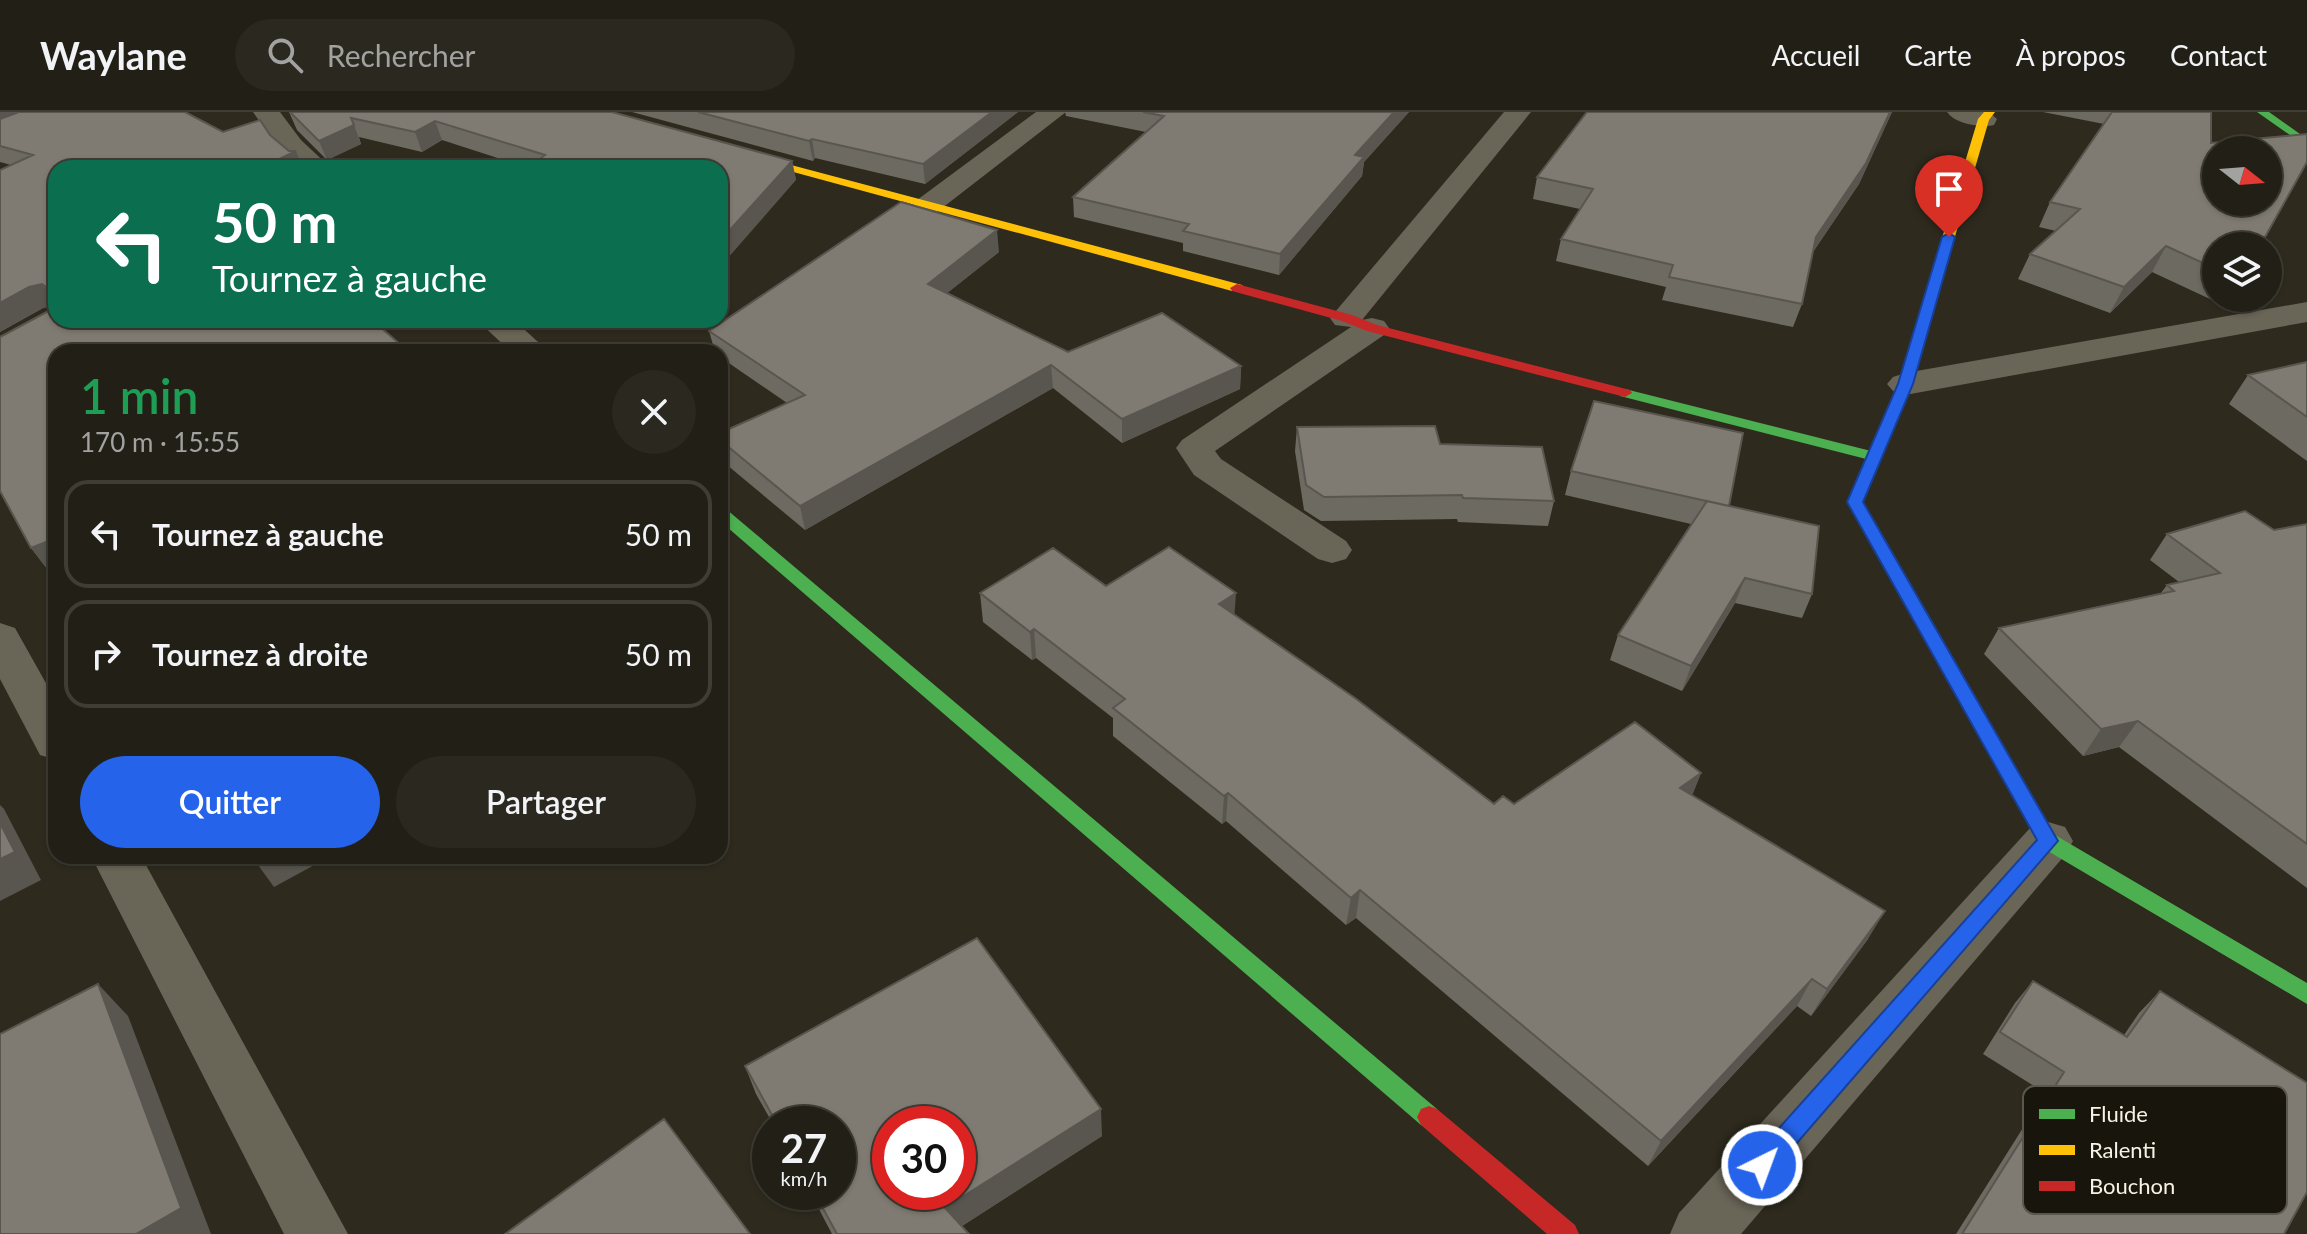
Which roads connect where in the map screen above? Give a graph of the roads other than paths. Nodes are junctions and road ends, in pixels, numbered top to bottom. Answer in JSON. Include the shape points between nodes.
{"nodes":[{"id":1,"x":266,"y":112,"type":"edge"},
{"id":2,"x":1053,"y":112,"type":"edge"},
{"id":3,"x":1518,"y":112,"type":"edge"},
{"id":4,"x":2262,"y":112,"type":"edge"},
{"id":5,"x":1978,"y":114,"type":"edge"},
{"id":6,"x":2307,"y":144,"type":"edge"},
{"id":7,"x":713,"y":146,"type":"edge"},
{"id":8,"x":308,"y":160,"type":"edge"},
{"id":9,"x":927,"y":206,"type":"junction"},
{"id":10,"x":2307,"y":312,"type":"edge"},
{"id":11,"x":1360,"y":323,"type":"junction"},
{"id":12,"x":504,"y":328,"type":"edge"},
{"id":13,"x":522,"y":344,"type":"edge"},
{"id":14,"x":1905,"y":384,"type":"junction"},
{"id":15,"x":1874,"y":456,"type":"junction"},
{"id":16,"x":728,"y":520,"type":"edge"},
{"id":17,"x":1332,"y":550,"type":"dead end"},
{"id":18,"x":0,"y":638,"type":"edge"},
{"id":19,"x":48,"y":728,"type":"edge"},
{"id":20,"x":2048,"y":841,"type":"junction"},
{"id":21,"x":120,"y":864,"type":"edge"},
{"id":22,"x":2307,"y":994,"type":"edge"},
{"id":23,"x":317,"y":1234,"type":"edge"},
{"id":24,"x":1566,"y":1234,"type":"edge"},
{"id":25,"x":1701,"y":1234,"type":"edge"}],
"edges":[{"from":1,"to":8,"type":"street"},
{"from":2,"to":9,"type":"street"},
{"from":3,"to":11,"type":"street"},
{"from":4,"to":6,"type":"street"},
{"from":5,"to":14,"type":"street"},
{"from":7,"to":9,"type":"street"},
{"from":9,"to":11,"type":"street"},
{"from":10,"to":14,"type":"street"},
{"from":11,"to":15,"type":"street"},
{"from":11,"to":17,"type":"street","via":[[1195,448],[1207,467]]},
{"from":12,"to":13,"type":"street"},
{"from":14,"to":15,"type":"street"},
{"from":15,"to":20,"type":"street","via":[[1855,502]]},
{"from":16,"to":24,"type":"street"},
{"from":18,"to":19,"type":"street"},
{"from":20,"to":22,"type":"street"},
{"from":20,"to":25,"type":"street"},
{"from":21,"to":23,"type":"street"}]}
